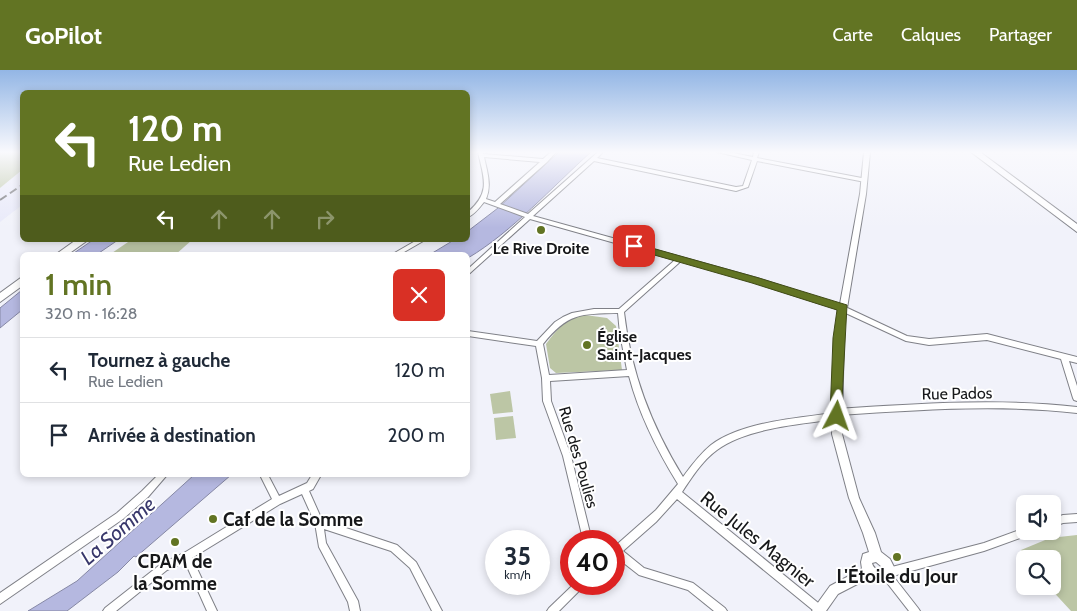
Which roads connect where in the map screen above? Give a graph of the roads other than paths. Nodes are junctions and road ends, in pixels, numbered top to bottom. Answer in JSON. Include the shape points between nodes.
{"nodes":[{"id":1,"x":487,"y":177,"type":"edge"},
{"id":2,"x":527,"y":177,"type":"edge"},
{"id":3,"x":572,"y":177,"type":"edge"},
{"id":4,"x":680,"y":177,"type":"edge"},
{"id":5,"x":749,"y":177,"type":"edge"},
{"id":6,"x":851,"y":177,"type":"edge"},
{"id":7,"x":1008,"y":177,"type":"edge"},
{"id":8,"x":1014,"y":177,"type":"edge"},
{"id":9,"x":865,"y":180,"type":"joint"},
{"id":10,"x":484,"y":200,"type":"junction"},
{"id":11,"x":498,"y":205,"type":"junction"},
{"id":12,"x":470,"y":213,"type":"edge"},
{"id":13,"x":526,"y":216,"type":"junction"},
{"id":14,"x":1077,"y":224,"type":"edge"},
{"id":15,"x":1077,"y":229,"type":"edge"},
{"id":16,"x":80,"y":242,"type":"edge"},
{"id":17,"x":418,"y":242,"type":"edge"},
{"id":18,"x":65,"y":252,"type":"edge"},
{"id":19,"x":400,"y":252,"type":"edge"},
{"id":20,"x":680,"y":259,"type":"junction"},
{"id":21,"x":470,"y":270,"type":"edge"},
{"id":22,"x":20,"y":283,"type":"edge"},
{"id":23,"x":0,"y":298,"type":"edge"},
{"id":24,"x":843,"y":308,"type":"junction"},
{"id":25,"x":621,"y":311,"type":"junction"},
{"id":26,"x":470,"y":334,"type":"edge"},
{"id":27,"x":539,"y":344,"type":"junction"},
{"id":28,"x":1064,"y":357,"type":"junction"},
{"id":29,"x":1077,"y":360,"type":"edge"},
{"id":30,"x":629,"y":373,"type":"junction"},
{"id":31,"x":546,"y":378,"type":"junction"},
{"id":32,"x":1077,"y":398,"type":"edge"},
{"id":33,"x":1077,"y":410,"type":"edge"},
{"id":34,"x":837,"y":414,"type":"junction"},
{"id":35,"x":161,"y":477,"type":"edge"},
{"id":36,"x":265,"y":477,"type":"edge"},
{"id":37,"x":316,"y":477,"type":"edge"},
{"id":38,"x":682,"y":483,"type":"junction"},
{"id":39,"x":304,"y":489,"type":"junction"},
{"id":40,"x":677,"y":493,"type":"junction"},
{"id":41,"x":277,"y":501,"type":"junction"},
{"id":42,"x":1077,"y":518,"type":"edge"},
{"id":43,"x":1061,"y":521,"type":"edge"},
{"id":44,"x":319,"y":523,"type":"junction"},
{"id":45,"x":585,"y":530,"type":"edge"},
{"id":46,"x":1016,"y":535,"type":"edge"},
{"id":47,"x":625,"y":543,"type":"edge"},
{"id":48,"x":187,"y":556,"type":"junction"},
{"id":49,"x":876,"y":556,"type":"junction"},
{"id":50,"x":625,"y":559,"type":"edge"},
{"id":51,"x":870,"y":571,"type":"junction"},
{"id":52,"x":887,"y":574,"type":"junction"},
{"id":53,"x":569,"y":595,"type":"edge"},
{"id":54,"x":0,"y":599,"type":"edge"},
{"id":55,"x":819,"y":610,"type":"edge"},
{"id":56,"x":108,"y":611,"type":"edge"},
{"id":57,"x":212,"y":611,"type":"edge"},
{"id":58,"x":355,"y":611,"type":"edge"},
{"id":59,"x":437,"y":611,"type":"edge"},
{"id":60,"x":552,"y":611,"type":"edge"},
{"id":61,"x":722,"y":611,"type":"edge"},
{"id":62,"x":915,"y":611,"type":"edge"}],
"edges":[{"from":1,"to":10,"type":"street"},
{"from":2,"to":11,"type":"street"},
{"from":3,"to":13,"type":"street"},
{"from":4,"to":5,"type":"street","via":[[736,189],[745,187]]},
{"from":6,"to":9,"type":"street"},
{"from":7,"to":15,"type":"main road"},
{"from":8,"to":14,"type":"main road"},
{"from":9,"to":24,"type":"street"},
{"from":10,"to":11,"type":"street"},
{"from":10,"to":12,"type":"street"},
{"from":11,"to":13,"type":"street"},
{"from":13,"to":20,"type":"street"},
{"from":13,"to":21,"type":"street"},
{"from":16,"to":18,"type":"main road"},
{"from":17,"to":19,"type":"street"},
{"from":20,"to":24,"type":"street"},
{"from":20,"to":25,"type":"street"},
{"from":22,"to":23,"type":"main road"},
{"from":24,"to":28,"type":"street","via":[[892,333],[916,341],[987,337]]},
{"from":24,"to":34,"type":"street"},
{"from":25,"to":27,"type":"street","via":[[575,314],[555,324]]},
{"from":25,"to":30,"type":"street"},
{"from":26,"to":27,"type":"street"},
{"from":27,"to":31,"type":"street","name":"Rue des Poulies"},
{"from":28,"to":29,"type":"street"},
{"from":28,"to":32,"type":"street"},
{"from":30,"to":31,"type":"street"},
{"from":30,"to":38,"type":"street","via":[[668,462]]},
{"from":31,"to":45,"type":"street","name":"Rue des Poulies","via":[[549,407],[566,456]]},
{"from":33,"to":34,"type":"street","name":"Rue Pados","via":[[1050,406],[931,406]]},
{"from":34,"to":38,"type":"street","name":"Rue Pados","via":[[730,438],[710,451]]},
{"from":34,"to":49,"type":"street","via":[[837,434],[851,489]]},
{"from":35,"to":54,"type":"street","via":[[120,516]]},
{"from":36,"to":41,"type":"street"},
{"from":37,"to":39,"type":"street"},
{"from":38,"to":40,"type":"street","name":"Rue Pados"},
{"from":39,"to":41,"type":"street"},
{"from":39,"to":44,"type":"street"},
{"from":40,"to":47,"type":"street","name":"Rue Pados"},
{"from":40,"to":55,"type":"street","name":"Rue Jules Magnier"},
{"from":41,"to":48,"type":"street"},
{"from":42,"to":43,"type":"street"},
{"from":44,"to":58,"type":"street","via":[[322,544],[353,601]]},
{"from":44,"to":59,"type":"street","via":[[394,548],[413,565]]},
{"from":46,"to":52,"type":"street"},
{"from":48,"to":56,"type":"street","via":[[149,577]]},
{"from":48,"to":57,"type":"street"},
{"from":49,"to":51,"type":"street","via":[[866,561]]},
{"from":49,"to":52,"type":"street","via":[[886,563]]},
{"from":50,"to":61,"type":"street","via":[[642,572],[690,586]]},
{"from":51,"to":52,"type":"street","via":[[877,576]]},
{"from":51,"to":55,"type":"street","via":[[834,590]]},
{"from":52,"to":62,"type":"street"},
{"from":53,"to":60,"type":"street"}]}
